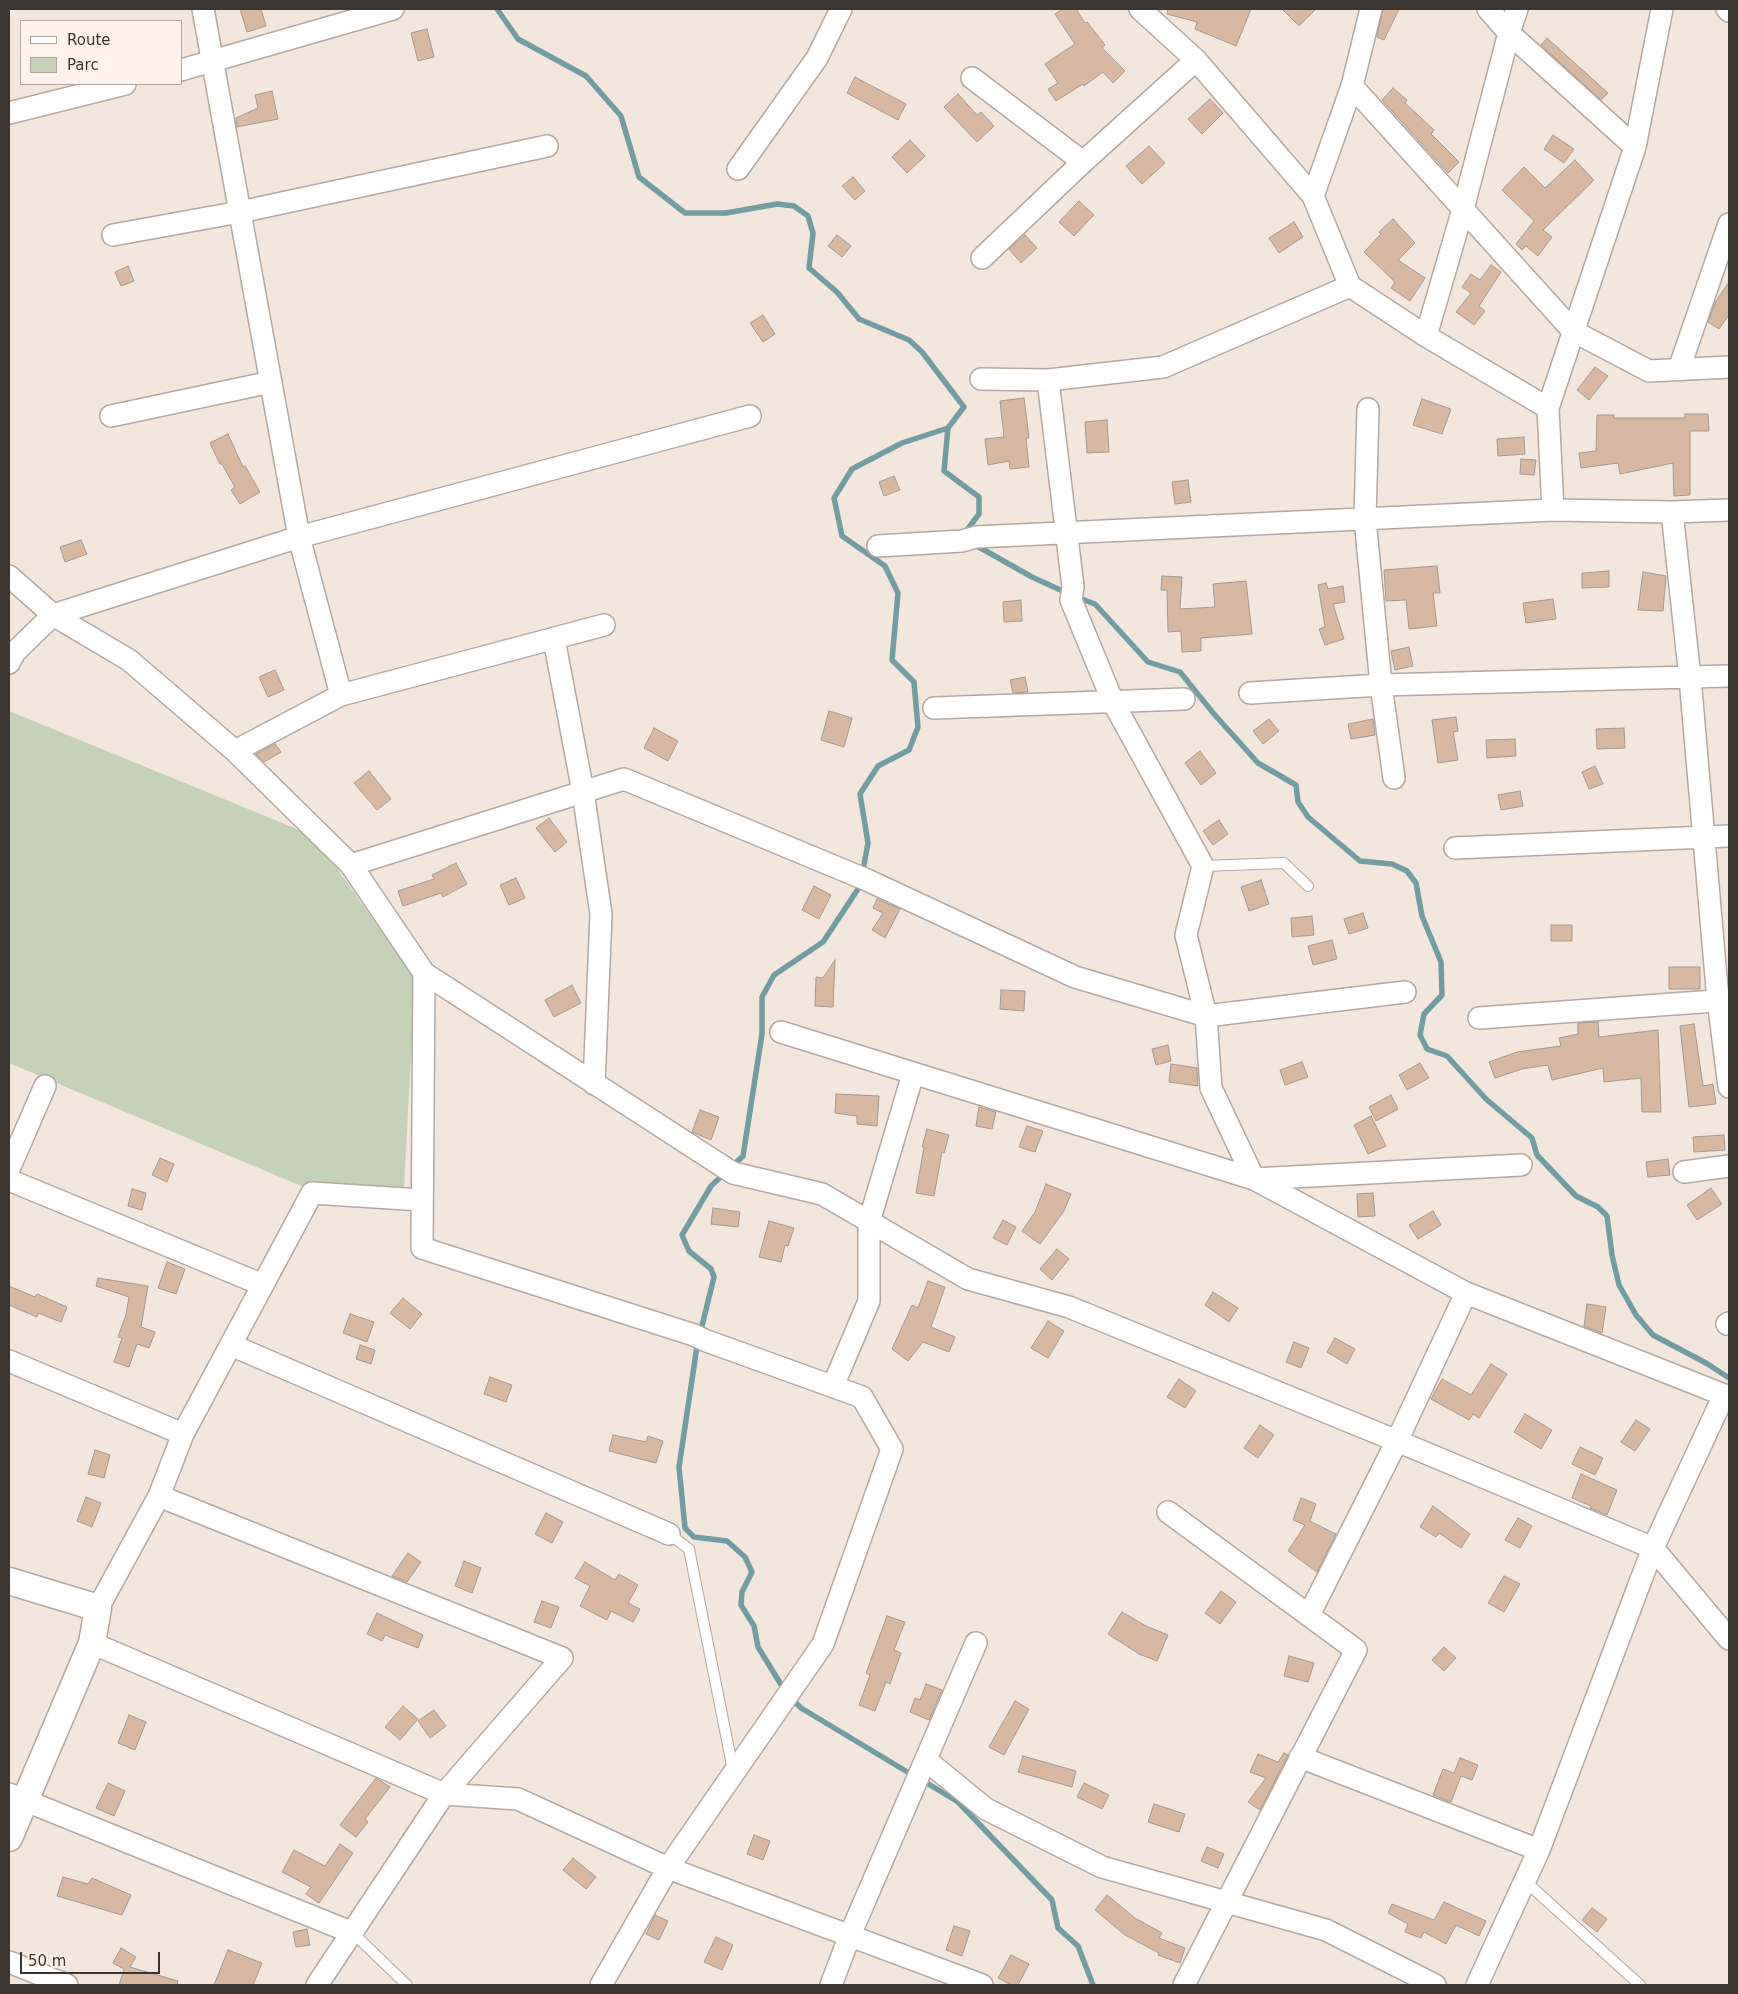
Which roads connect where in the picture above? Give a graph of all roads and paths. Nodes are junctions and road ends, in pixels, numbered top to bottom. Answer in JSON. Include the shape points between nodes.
{"nodes":[{"id":1,"x":203,"y":9,"type":"edge"},
{"id":2,"x":393,"y":9,"type":"edge"},
{"id":3,"x":840,"y":9,"type":"edge"},
{"id":4,"x":1140,"y":9,"type":"edge"},
{"id":5,"x":1371,"y":9,"type":"edge"},
{"id":6,"x":1488,"y":9,"type":"edge"},
{"id":7,"x":1517,"y":9,"type":"edge"},
{"id":8,"x":1662,"y":9,"type":"edge"},
{"id":9,"x":1509,"y":33,"type":"junction"},
{"id":10,"x":1196,"y":60,"type":"junction"},
{"id":11,"x":213,"y":62,"type":"junction"},
{"id":12,"x":182,"y":70,"type":"edge"},
{"id":13,"x":972,"y":78,"type":"dead end"},
{"id":14,"x":121,"y":85,"type":"edge"},
{"id":15,"x":1352,"y":86,"type":"junction"},
{"id":16,"x":9,"y":113,"type":"edge"},
{"id":17,"x":547,"y":146,"type":"dead end"},
{"id":18,"x":1635,"y":147,"type":"junction"},
{"id":19,"x":1083,"y":162,"type":"junction"},
{"id":20,"x":738,"y":169,"type":"dead end"},
{"id":21,"x":1312,"y":196,"type":"junction"},
{"id":22,"x":1463,"y":209,"type":"junction"},
{"id":23,"x":240,"y":212,"type":"junction"},
{"id":24,"x":1729,"y":224,"type":"edge"},
{"id":25,"x":113,"y":235,"type":"dead end"},
{"id":26,"x":982,"y":258,"type":"dead end"},
{"id":27,"x":1350,"y":286,"type":"junction"},
{"id":28,"x":1573,"y":331,"type":"junction"},
{"id":29,"x":1426,"y":336,"type":"junction"},
{"id":30,"x":1729,"y":367,"type":"edge"},
{"id":31,"x":1679,"y":369,"type":"junction"},
{"id":32,"x":981,"y":379,"type":"dead end"},
{"id":33,"x":1048,"y":380,"type":"junction"},
{"id":34,"x":271,"y":382,"type":"junction"},
{"id":35,"x":1548,"y":408,"type":"junction"},
{"id":36,"x":1368,"y":409,"type":"dead end"},
{"id":37,"x":111,"y":416,"type":"dead end"},
{"id":38,"x":750,"y":416,"type":"dead end"},
{"id":39,"x":1553,"y":510,"type":"junction"},
{"id":40,"x":1729,"y":510,"type":"edge"},
{"id":41,"x":1672,"y":512,"type":"junction"},
{"id":42,"x":1365,"y":519,"type":"junction"},
{"id":43,"x":1065,"y":533,"type":"junction"},
{"id":44,"x":300,"y":537,"type":"junction"},
{"id":45,"x":878,"y":546,"type":"dead end"},
{"id":46,"x":9,"y":576,"type":"edge"},
{"id":47,"x":53,"y":616,"type":"junction"},
{"id":48,"x":604,"y":625,"type":"dead end"},
{"id":49,"x":554,"y":639,"type":"junction"},
{"id":50,"x":9,"y":663,"type":"edge"},
{"id":51,"x":1729,"y":676,"type":"edge"},
{"id":52,"x":1690,"y":678,"type":"junction"},
{"id":53,"x":1381,"y":685,"type":"junction"},
{"id":54,"x":1250,"y":693,"type":"dead end"},
{"id":55,"x":341,"y":695,"type":"junction"},
{"id":56,"x":1184,"y":699,"type":"dead end"},
{"id":57,"x":1113,"y":702,"type":"junction"},
{"id":58,"x":934,"y":708,"type":"dead end"},
{"id":59,"x":235,"y":752,"type":"junction"},
{"id":60,"x":1394,"y":778,"type":"dead end"},
{"id":61,"x":583,"y":792,"type":"junction"},
{"id":62,"x":1729,"y":836,"type":"edge"},
{"id":63,"x":1702,"y":838,"type":"junction"},
{"id":64,"x":1455,"y":848,"type":"dead end"},
{"id":65,"x":351,"y":865,"type":"junction"},
{"id":66,"x":1202,"y":866,"type":"junction"},
{"id":67,"x":1308,"y":886,"type":"dead end"},
{"id":68,"x":424,"y":973,"type":"junction"},
{"id":69,"x":1405,"y":992,"type":"dead end"},
{"id":70,"x":1724,"y":1000,"type":"edge"},
{"id":71,"x":1206,"y":1016,"type":"junction"},
{"id":72,"x":1479,"y":1018,"type":"dead end"},
{"id":73,"x":781,"y":1032,"type":"dead end"},
{"id":74,"x":913,"y":1074,"type":"junction"},
{"id":75,"x":594,"y":1084,"type":"junction"},
{"id":76,"x":45,"y":1086,"type":"dead end"},
{"id":77,"x":1729,"y":1087,"type":"edge"},
{"id":78,"x":1521,"y":1165,"type":"dead end"},
{"id":79,"x":1729,"y":1166,"type":"edge"},
{"id":80,"x":9,"y":1169,"type":"edge"},
{"id":81,"x":1684,"y":1172,"type":"dead end"},
{"id":82,"x":1254,"y":1179,"type":"junction"},
{"id":83,"x":9,"y":1180,"type":"edge"},
{"id":84,"x":422,"y":1200,"type":"junction"},
{"id":85,"x":869,"y":1222,"type":"junction"},
{"id":86,"x":263,"y":1285,"type":"junction"},
{"id":87,"x":1466,"y":1293,"type":"junction"},
{"id":88,"x":231,"y":1345,"type":"junction"},
{"id":89,"x":9,"y":1361,"type":"edge"},
{"id":90,"x":833,"y":1386,"type":"junction"},
{"id":91,"x":183,"y":1434,"type":"junction"},
{"id":92,"x":1397,"y":1441,"type":"junction"},
{"id":93,"x":159,"y":1496,"type":"junction"},
{"id":94,"x":1168,"y":1512,"type":"dead end"},
{"id":95,"x":669,"y":1534,"type":"joint"},
{"id":96,"x":1653,"y":1548,"type":"junction"},
{"id":97,"x":9,"y":1581,"type":"edge"},
{"id":98,"x":98,"y":1608,"type":"junction"},
{"id":99,"x":1309,"y":1615,"type":"junction"},
{"id":100,"x":1729,"y":1639,"type":"edge"},
{"id":101,"x":92,"y":1642,"type":"junction"},
{"id":102,"x":976,"y":1643,"type":"dead end"},
{"id":103,"x":1300,"y":1757,"type":"junction"},
{"id":104,"x":920,"y":1772,"type":"junction"},
{"id":105,"x":734,"y":1773,"type":"junction"},
{"id":106,"x":444,"y":1794,"type":"junction"},
{"id":107,"x":17,"y":1797,"type":"edge"},
{"id":108,"x":9,"y":1838,"type":"edge"},
{"id":109,"x":1539,"y":1850,"type":"junction"},
{"id":110,"x":668,"y":1868,"type":"junction"},
{"id":111,"x":1525,"y":1881,"type":"junction"},
{"id":112,"x":1226,"y":1901,"type":"junction"},
{"id":113,"x":353,"y":1933,"type":"junction"},
{"id":114,"x":850,"y":1935,"type":"junction"},
{"id":115,"x":9,"y":1962,"type":"edge"},
{"id":116,"x":67,"y":1985,"type":"edge"},
{"id":117,"x":317,"y":1985,"type":"edge"},
{"id":118,"x":407,"y":1985,"type":"edge"},
{"id":119,"x":601,"y":1985,"type":"edge"},
{"id":120,"x":831,"y":1985,"type":"edge"},
{"id":121,"x":982,"y":1985,"type":"edge"},
{"id":122,"x":1184,"y":1985,"type":"edge"},
{"id":123,"x":1435,"y":1985,"type":"edge"},
{"id":124,"x":1477,"y":1985,"type":"edge"},
{"id":125,"x":1640,"y":1985,"type":"edge"}],
"edges":[{"from":1,"to":11,"type":"street"},
{"from":2,"to":11,"type":"street"},
{"from":3,"to":20,"type":"street","via":[[817,58]]},
{"from":4,"to":10,"type":"street"},
{"from":5,"to":15,"type":"street"},
{"from":6,"to":9,"type":"street"},
{"from":7,"to":9,"type":"street"},
{"from":8,"to":18,"type":"street"},
{"from":9,"to":18,"type":"street"},
{"from":9,"to":22,"type":"street"},
{"from":10,"to":19,"type":"street"},
{"from":10,"to":21,"type":"street"},
{"from":11,"to":12,"type":"street"},
{"from":11,"to":23,"type":"street"},
{"from":13,"to":19,"type":"street"},
{"from":14,"to":16,"type":"street"},
{"from":15,"to":21,"type":"street"},
{"from":15,"to":22,"type":"street"},
{"from":17,"to":23,"type":"street"},
{"from":18,"to":28,"type":"street"},
{"from":19,"to":26,"type":"street"},
{"from":21,"to":27,"type":"street"},
{"from":22,"to":28,"type":"street"},
{"from":22,"to":29,"type":"street"},
{"from":23,"to":25,"type":"street"},
{"from":23,"to":34,"type":"street"},
{"from":24,"to":31,"type":"street"},
{"from":27,"to":29,"type":"street"},
{"from":27,"to":33,"type":"street","via":[[1163,367]]},
{"from":28,"to":31,"type":"street","via":[[1649,371]]},
{"from":28,"to":35,"type":"street"},
{"from":29,"to":35,"type":"street"},
{"from":30,"to":31,"type":"street"},
{"from":32,"to":33,"type":"street"},
{"from":33,"to":43,"type":"street"},
{"from":34,"to":37,"type":"street"},
{"from":34,"to":44,"type":"street"},
{"from":35,"to":39,"type":"street"},
{"from":36,"to":42,"type":"street"},
{"from":38,"to":44,"type":"street"},
{"from":39,"to":41,"type":"street"},
{"from":39,"to":42,"type":"street"},
{"from":40,"to":41,"type":"street"},
{"from":41,"to":52,"type":"street"},
{"from":42,"to":43,"type":"street"},
{"from":42,"to":53,"type":"street"},
{"from":43,"to":45,"type":"street"},
{"from":43,"to":57,"type":"street","via":[[1072,594]]},
{"from":44,"to":47,"type":"street"},
{"from":44,"to":55,"type":"street"},
{"from":46,"to":47,"type":"street"},
{"from":47,"to":50,"type":"street","via":[[15,652]]},
{"from":47,"to":59,"type":"street","via":[[129,660]]},
{"from":48,"to":49,"type":"street"},
{"from":49,"to":55,"type":"street"},
{"from":49,"to":61,"type":"street"},
{"from":51,"to":52,"type":"street"},
{"from":52,"to":53,"type":"street"},
{"from":52,"to":63,"type":"street"},
{"from":53,"to":54,"type":"street"},
{"from":53,"to":60,"type":"street"},
{"from":55,"to":59,"type":"street"},
{"from":56,"to":57,"type":"street"},
{"from":57,"to":58,"type":"street"},
{"from":57,"to":66,"type":"street"},
{"from":59,"to":65,"type":"street"},
{"from":61,"to":65,"type":"street"},
{"from":61,"to":71,"type":"street","via":[[624,779],[862,878],[1075,977]]},
{"from":61,"to":75,"type":"street","via":[[601,914]]},
{"from":62,"to":63,"type":"street"},
{"from":63,"to":64,"type":"street"},
{"from":63,"to":70,"type":"street"},
{"from":65,"to":68,"type":"street"},
{"from":66,"to":67,"type":"lane","via":[[1284,863]]},
{"from":66,"to":71,"type":"street","via":[[1186,935]]},
{"from":68,"to":75,"type":"street"},
{"from":68,"to":84,"type":"street"},
{"from":69,"to":71,"type":"street"},
{"from":70,"to":72,"type":"street"},
{"from":70,"to":77,"type":"street"},
{"from":71,"to":82,"type":"street","via":[[1211,1088]]},
{"from":73,"to":74,"type":"street"},
{"from":74,"to":82,"type":"street"},
{"from":74,"to":85,"type":"street"},
{"from":75,"to":85,"type":"street","via":[[728,1170],[822,1194]]},
{"from":76,"to":80,"type":"street"},
{"from":78,"to":82,"type":"street"},
{"from":79,"to":81,"type":"street"},
{"from":82,"to":87,"type":"street"},
{"from":83,"to":86,"type":"street"},
{"from":84,"to":86,"type":"street","via":[[312,1193]]},
{"from":84,"to":90,"type":"street","via":[[422,1248],[699,1337]]},
{"from":85,"to":90,"type":"street","via":[[869,1301]]},
{"from":85,"to":92,"type":"street","via":[[968,1279],[1069,1307]]},
{"from":86,"to":88,"type":"street"},
{"from":87,"to":92,"type":"street"},
{"from":87,"to":96,"type":"street","via":[[1724,1395]]},
{"from":88,"to":91,"type":"street"},
{"from":88,"to":95,"type":"street"},
{"from":89,"to":91,"type":"street"},
{"from":90,"to":105,"type":"street","via":[[862,1397],[892,1449],[824,1644]]},
{"from":91,"to":93,"type":"street"},
{"from":92,"to":96,"type":"street"},
{"from":92,"to":99,"type":"street"},
{"from":93,"to":98,"type":"street"},
{"from":93,"to":106,"type":"street","via":[[562,1658]]},
{"from":94,"to":99,"type":"street"},
{"from":95,"to":105,"type":"lane","via":[[689,1549]]},
{"from":96,"to":100,"type":"street"},
{"from":96,"to":109,"type":"street"},
{"from":97,"to":98,"type":"street"},
{"from":98,"to":101,"type":"street"},
{"from":99,"to":103,"type":"street","via":[[1356,1650]]},
{"from":101,"to":106,"type":"street"},
{"from":101,"to":107,"type":"street"},
{"from":102,"to":104,"type":"street"},
{"from":103,"to":109,"type":"street"},
{"from":103,"to":112,"type":"street"},
{"from":104,"to":112,"type":"street","via":[[1102,1866]]},
{"from":104,"to":114,"type":"street"},
{"from":105,"to":110,"type":"street"},
{"from":106,"to":110,"type":"street","via":[[518,1799]]},
{"from":106,"to":113,"type":"street"},
{"from":107,"to":108,"type":"street"},
{"from":107,"to":113,"type":"street"},
{"from":109,"to":111,"type":"street"},
{"from":110,"to":114,"type":"street"},
{"from":110,"to":119,"type":"street"},
{"from":111,"to":124,"type":"street"},
{"from":111,"to":125,"type":"lane"},
{"from":112,"to":122,"type":"street"},
{"from":112,"to":123,"type":"street","via":[[1326,1930]]},
{"from":113,"to":117,"type":"street"},
{"from":113,"to":118,"type":"lane"},
{"from":114,"to":120,"type":"street"},
{"from":114,"to":121,"type":"street"},
{"from":115,"to":116,"type":"street"}]}
